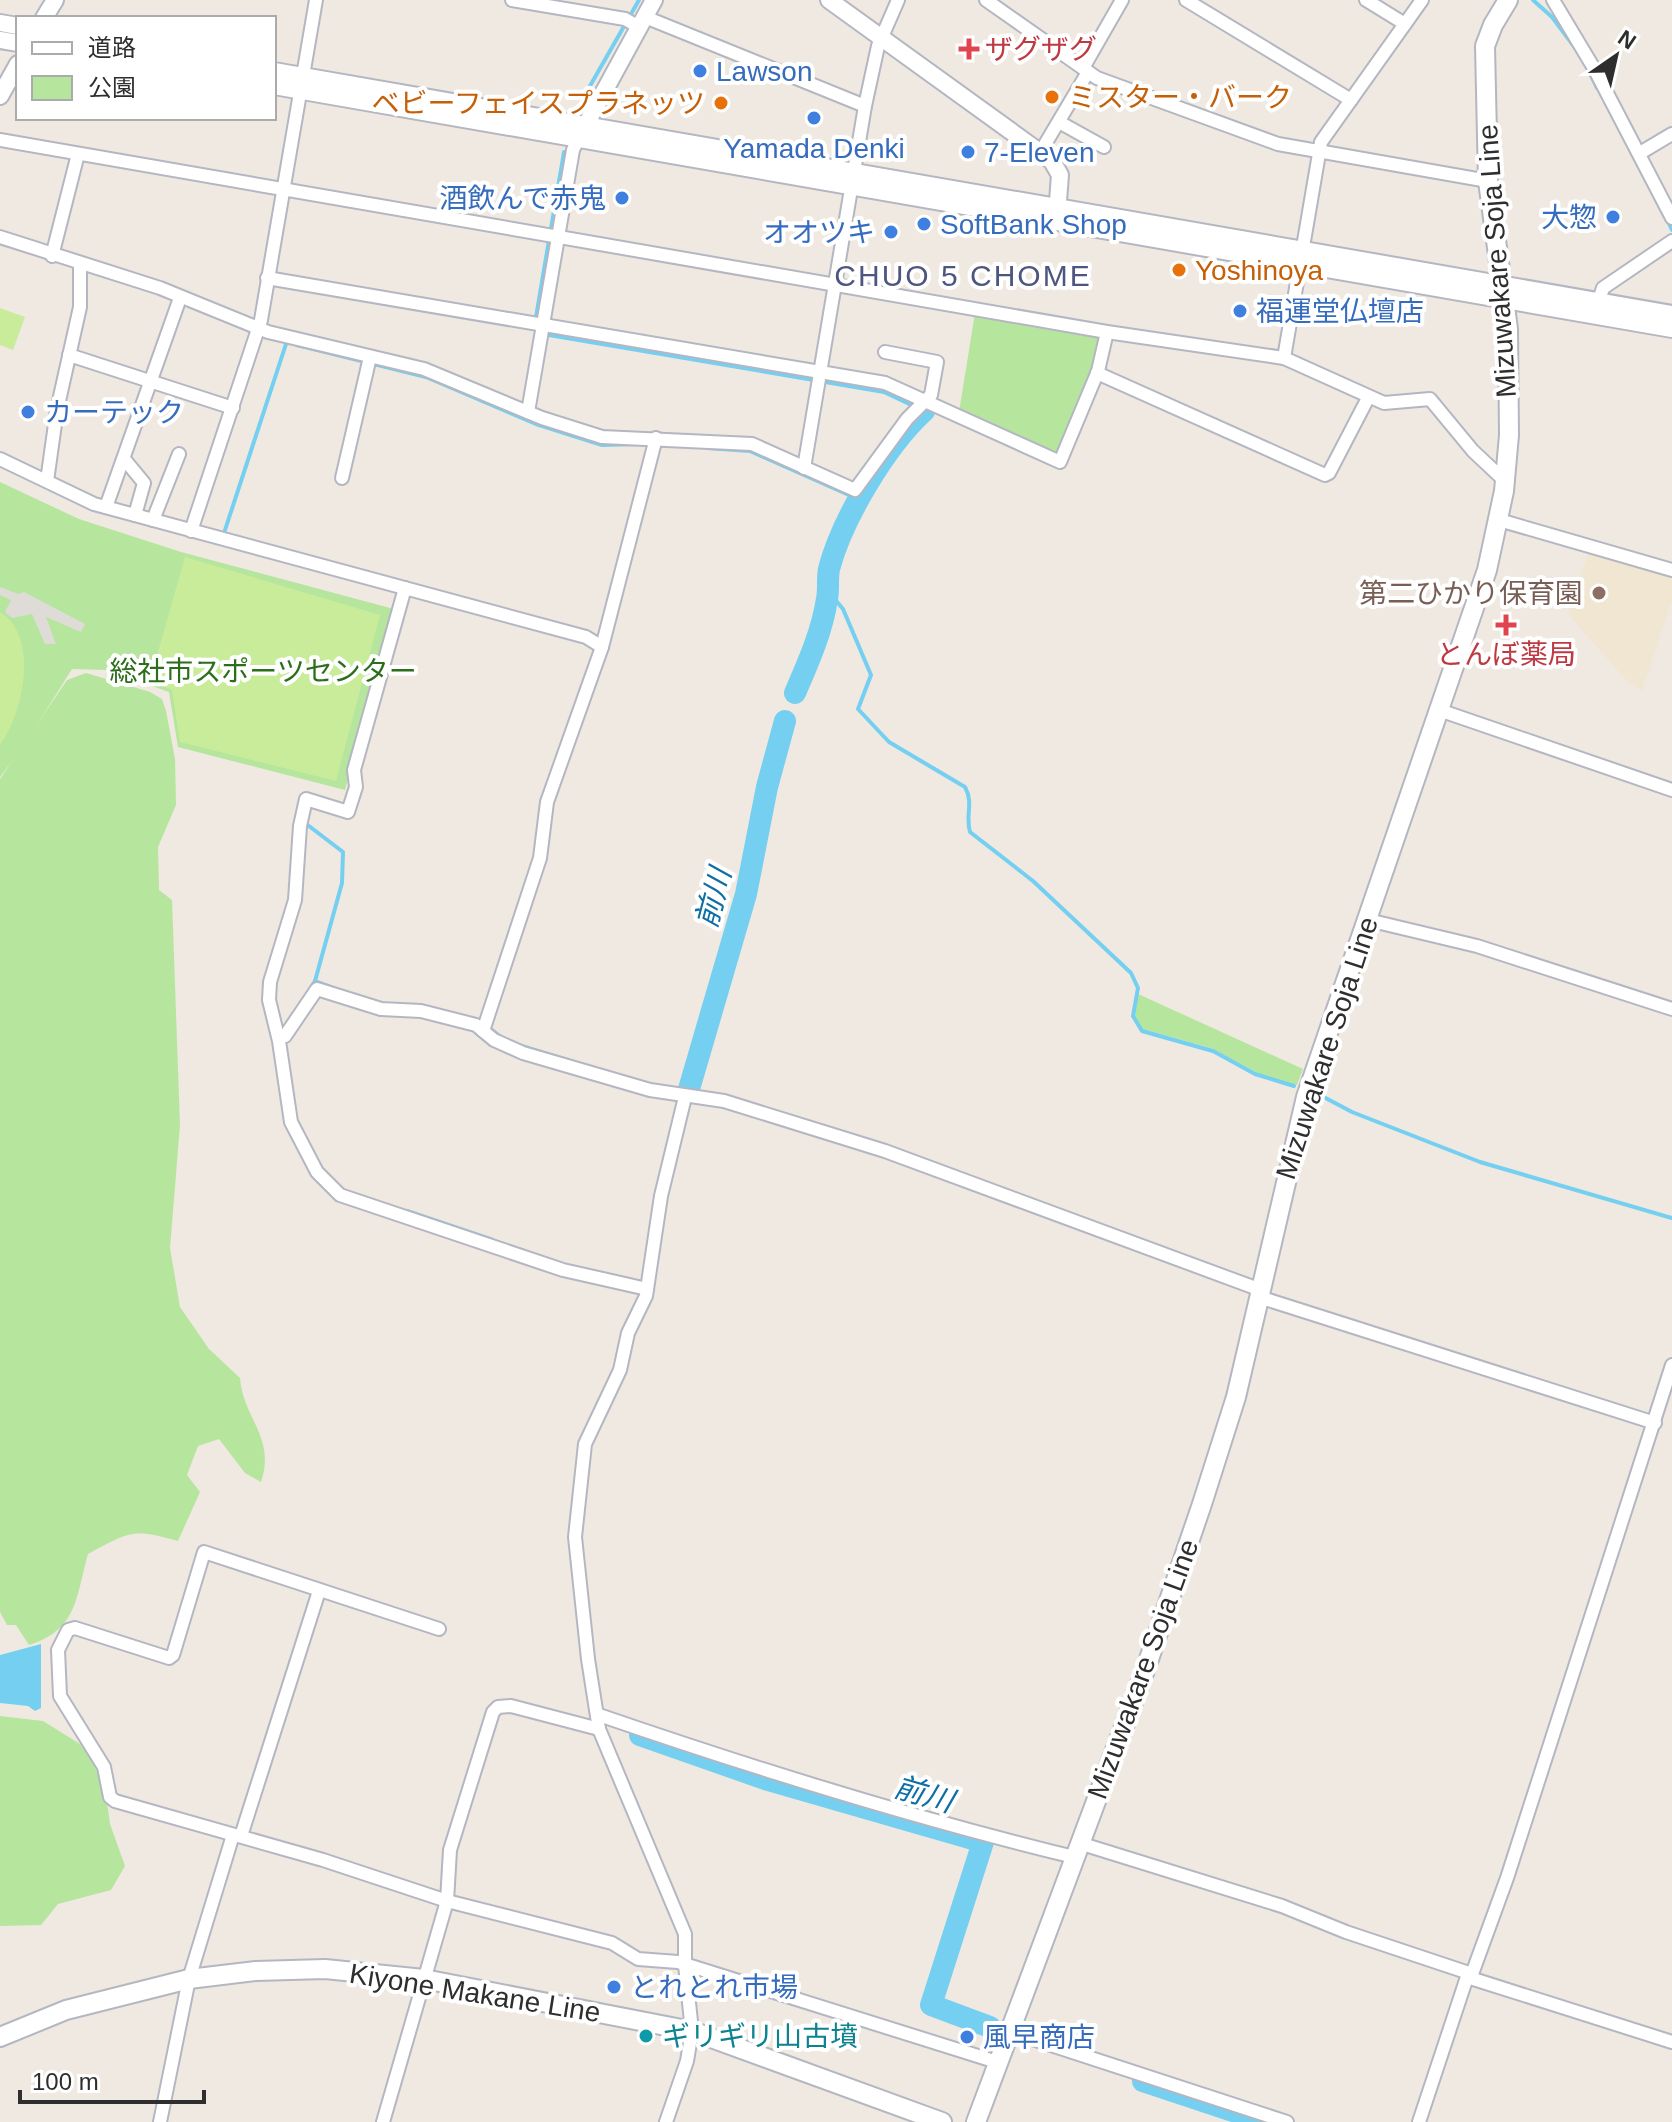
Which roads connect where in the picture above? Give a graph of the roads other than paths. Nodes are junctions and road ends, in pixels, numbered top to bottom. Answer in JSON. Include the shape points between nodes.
{"nodes":[{"id":1,"x":316,"y":0,"type":"edge"},
{"id":2,"x":654,"y":0,"type":"edge"},
{"id":3,"x":829,"y":0,"type":"edge"},
{"id":4,"x":898,"y":0,"type":"edge"},
{"id":5,"x":986,"y":0,"type":"edge"},
{"id":6,"x":1122,"y":0,"type":"edge"},
{"id":7,"x":1186,"y":0,"type":"edge"},
{"id":8,"x":1366,"y":0,"type":"edge"},
{"id":9,"x":1422,"y":0,"type":"edge"},
{"id":10,"x":1508,"y":0,"type":"edge"},
{"id":11,"x":1553,"y":0,"type":"edge"},
{"id":12,"x":521,"y":1,"type":"edge"},
{"id":13,"x":635,"y":21,"type":"junction"},
{"id":14,"x":1405,"y":24,"type":"junction"},
{"id":15,"x":881,"y":36,"type":"junction"},
{"id":16,"x":16,"y":68,"type":"edge"},
{"id":17,"x":1086,"y":70,"type":"junction"},
{"id":18,"x":276,"y":72,"type":"edge"},
{"id":19,"x":301,"y":84,"type":"junction"},
{"id":20,"x":276,"y":86,"type":"edge"},
{"id":21,"x":0,"y":96,"type":"edge"},
{"id":22,"x":1351,"y":100,"type":"junction"},
{"id":23,"x":865,"y":106,"type":"junction"},
{"id":24,"x":1059,"y":122,"type":"junction"},
{"id":25,"x":582,"y":132,"type":"junction"},
{"id":26,"x":1672,"y":134,"type":"edge"},
{"id":27,"x":0,"y":140,"type":"edge"},
{"id":28,"x":1104,"y":147,"type":"dead end"},
{"id":29,"x":1041,"y":151,"type":"junction"},
{"id":30,"x":1318,"y":151,"type":"junction"},
{"id":31,"x":1640,"y":153,"type":"junction"},
{"id":32,"x":78,"y":154,"type":"junction"},
{"id":33,"x":853,"y":178,"type":"junction"},
{"id":34,"x":1488,"y":181,"type":"junction"},
{"id":35,"x":282,"y":190,"type":"junction"},
{"id":36,"x":1057,"y":213,"type":"junction"},
{"id":37,"x":1672,"y":218,"type":"edge"},
{"id":38,"x":553,"y":235,"type":"junction"},
{"id":39,"x":0,"y":237,"type":"edge"},
{"id":40,"x":1672,"y":241,"type":"edge"},
{"id":41,"x":52,"y":256,"type":"junction"},
{"id":42,"x":1301,"y":256,"type":"junction"},
{"id":43,"x":80,"y":267,"type":"junction"},
{"id":44,"x":267,"y":278,"type":"junction"},
{"id":45,"x":835,"y":284,"type":"junction"},
{"id":46,"x":1502,"y":291,"type":"junction"},
{"id":47,"x":179,"y":300,"type":"junction"},
{"id":48,"x":1599,"y":300,"type":"junction"},
{"id":49,"x":1672,"y":314,"type":"edge"},
{"id":50,"x":543,"y":325,"type":"junction"},
{"id":51,"x":1672,"y":329,"type":"edge"},
{"id":52,"x":258,"y":332,"type":"junction"},
{"id":53,"x":1107,"y":332,"type":"junction"},
{"id":54,"x":885,"y":352,"type":"dead end"},
{"id":55,"x":69,"y":355,"type":"junction"},
{"id":56,"x":1284,"y":358,"type":"junction"},
{"id":57,"x":369,"y":362,"type":"junction"},
{"id":58,"x":1097,"y":373,"type":"junction"},
{"id":59,"x":819,"y":378,"type":"junction"},
{"id":60,"x":151,"y":382,"type":"junction"},
{"id":61,"x":1368,"y":398,"type":"junction"},
{"id":62,"x":921,"y":406,"type":"junction"},
{"id":63,"x":233,"y":408,"type":"junction"},
{"id":64,"x":528,"y":412,"type":"junction"},
{"id":65,"x":655,"y":442,"type":"junction"},
{"id":66,"x":179,"y":454,"type":"dead end"},
{"id":67,"x":0,"y":459,"type":"edge"},
{"id":68,"x":125,"y":460,"type":"junction"},
{"id":69,"x":804,"y":468,"type":"junction"},
{"id":70,"x":342,"y":478,"type":"dead end"},
{"id":71,"x":47,"y":481,"type":"junction"},
{"id":72,"x":1505,"y":481,"type":"junction"},
{"id":73,"x":106,"y":507,"type":"junction"},
{"id":74,"x":135,"y":515,"type":"junction"},
{"id":75,"x":153,"y":520,"type":"junction"},
{"id":76,"x":1499,"y":520,"type":"junction"},
{"id":77,"x":191,"y":531,"type":"junction"},
{"id":78,"x":1672,"y":570,"type":"edge"},
{"id":79,"x":405,"y":588,"type":"junction"},
{"id":80,"x":602,"y":647,"type":"junction"},
{"id":81,"x":1439,"y":710,"type":"junction"},
{"id":82,"x":1672,"y":790,"type":"edge"},
{"id":83,"x":1368,"y":920,"type":"junction"},
{"id":84,"x":1672,"y":1009,"type":"edge"},
{"id":85,"x":483,"y":1031,"type":"junction"},
{"id":86,"x":285,"y":1036,"type":"dead end"},
{"id":87,"x":685,"y":1097,"type":"junction"},
{"id":88,"x":647,"y":1289,"type":"junction"},
{"id":89,"x":1260,"y":1294,"type":"junction"},
{"id":90,"x":1672,"y":1365,"type":"edge"},
{"id":91,"x":1655,"y":1423,"type":"junction"},
{"id":92,"x":319,"y":1591,"type":"junction"},
{"id":93,"x":439,"y":1629,"type":"dead end"},
{"id":94,"x":599,"y":1722,"type":"junction"},
{"id":95,"x":237,"y":1836,"type":"junction"},
{"id":96,"x":1076,"y":1850,"type":"junction"},
{"id":97,"x":447,"y":1901,"type":"junction"},
{"id":98,"x":685,"y":1965,"type":"junction"},
{"id":99,"x":1470,"y":1975,"type":"junction"},
{"id":100,"x":189,"y":1979,"type":"junction"},
{"id":101,"x":424,"y":1979,"type":"junction"},
{"id":102,"x":692,"y":2031,"type":"junction"},
{"id":103,"x":1008,"y":2031,"type":"junction"},
{"id":104,"x":0,"y":2037,"type":"edge"},
{"id":105,"x":1672,"y":2042,"type":"edge"},
{"id":106,"x":997,"y":2062,"type":"junction"},
{"id":107,"x":160,"y":2122,"type":"edge"},
{"id":108,"x":383,"y":2122,"type":"edge"},
{"id":109,"x":666,"y":2122,"type":"edge"},
{"id":110,"x":942,"y":2122,"type":"edge"},
{"id":111,"x":976,"y":2122,"type":"edge"},
{"id":112,"x":1287,"y":2122,"type":"edge"},
{"id":113,"x":1419,"y":2122,"type":"edge"}],
"edges":[{"from":1,"to":19,"type":"street"},
{"from":2,"to":13,"type":"street"},
{"from":3,"to":15,"type":"street"},
{"from":4,"to":15,"type":"street"},
{"from":5,"to":17,"type":"street"},
{"from":6,"to":17,"type":"street"},
{"from":7,"to":22,"type":"street"},
{"from":8,"to":14,"type":"street"},
{"from":9,"to":14,"type":"street"},
{"from":10,"to":34,"type":"main road","name":"Mizuwakare Soja Line","via":[[1485,46]]},
{"from":11,"to":31,"type":"street"},
{"from":12,"to":13,"type":"street"},
{"from":13,"to":23,"type":"street"},
{"from":13,"to":25,"type":"street"},
{"from":14,"to":22,"type":"street"},
{"from":15,"to":23,"type":"street"},
{"from":15,"to":29,"type":"street"},
{"from":16,"to":21,"type":"street"},
{"from":17,"to":24,"type":"street"},
{"from":17,"to":30,"type":"street","via":[[1278,144]]},
{"from":18,"to":19,"type":"street"},
{"from":19,"to":20,"type":"street"},
{"from":19,"to":25,"type":"street"},
{"from":19,"to":35,"type":"street"},
{"from":22,"to":30,"type":"street"},
{"from":23,"to":33,"type":"street"},
{"from":24,"to":28,"type":"street"},
{"from":24,"to":29,"type":"street"},
{"from":25,"to":33,"type":"street"},
{"from":25,"to":38,"type":"street"},
{"from":26,"to":31,"type":"street"},
{"from":27,"to":32,"type":"street"},
{"from":29,"to":36,"type":"street","via":[[1060,175]]},
{"from":30,"to":34,"type":"street"},
{"from":30,"to":42,"type":"street"},
{"from":31,"to":37,"type":"street"},
{"from":32,"to":35,"type":"street"},
{"from":32,"to":41,"type":"street"},
{"from":33,"to":36,"type":"street"},
{"from":33,"to":45,"type":"street"},
{"from":34,"to":46,"type":"main road","name":"Mizuwakare Soja Line"},
{"from":35,"to":38,"type":"street"},
{"from":35,"to":44,"type":"street"},
{"from":36,"to":42,"type":"street"},
{"from":38,"to":45,"type":"street"},
{"from":38,"to":50,"type":"street"},
{"from":39,"to":41,"type":"street"},
{"from":40,"to":48,"type":"street","via":[[1603,288]]},
{"from":41,"to":43,"type":"street"},
{"from":42,"to":46,"type":"street"},
{"from":42,"to":56,"type":"street"},
{"from":43,"to":47,"type":"street"},
{"from":43,"to":55,"type":"street","via":[[80,307]]},
{"from":44,"to":50,"type":"street"},
{"from":44,"to":52,"type":"street"},
{"from":45,"to":53,"type":"street"},
{"from":45,"to":59,"type":"street"},
{"from":46,"to":48,"type":"street"},
{"from":46,"to":51,"type":"street"},
{"from":46,"to":72,"type":"main road","name":"Mizuwakare Soja Line","via":[[1508,329]]},
{"from":47,"to":52,"type":"street"},
{"from":47,"to":60,"type":"street"},
{"from":48,"to":49,"type":"street"},
{"from":50,"to":59,"type":"street"},
{"from":50,"to":64,"type":"street"},
{"from":52,"to":57,"type":"street"},
{"from":52,"to":63,"type":"street"},
{"from":53,"to":56,"type":"street"},
{"from":53,"to":58,"type":"street"},
{"from":54,"to":62,"type":"street","via":[[937,362],[931,395]]},
{"from":55,"to":60,"type":"street"},
{"from":55,"to":71,"type":"street"},
{"from":56,"to":61,"type":"street"},
{"from":57,"to":64,"type":"street","via":[[424,369]]},
{"from":57,"to":70,"type":"street"},
{"from":58,"to":61,"type":"street","via":[[1325,475]]},
{"from":58,"to":62,"type":"street","via":[[1060,462]]},
{"from":59,"to":62,"type":"street","via":[[885,383]]},
{"from":59,"to":69,"type":"street"},
{"from":60,"to":63,"type":"street"},
{"from":60,"to":68,"type":"street"},
{"from":61,"to":72,"type":"street","via":[[1384,403],[1430,399]]},
{"from":62,"to":69,"type":"street","via":[[855,490]]},
{"from":63,"to":77,"type":"street"},
{"from":64,"to":65,"type":"street","via":[[602,437]]},
{"from":65,"to":69,"type":"street","via":[[752,444]]},
{"from":65,"to":80,"type":"street"},
{"from":66,"to":75,"type":"street"},
{"from":67,"to":71,"type":"street"},
{"from":68,"to":73,"type":"street"},
{"from":68,"to":74,"type":"street","via":[[144,483]]},
{"from":71,"to":73,"type":"street"},
{"from":72,"to":76,"type":"main road","name":"Mizuwakare Soja Line"},
{"from":73,"to":74,"type":"street"},
{"from":74,"to":75,"type":"street"},
{"from":75,"to":77,"type":"street"},
{"from":76,"to":78,"type":"street"},
{"from":76,"to":81,"type":"main road","name":"Mizuwakare Soja Line"},
{"from":77,"to":79,"type":"street"},
{"from":79,"to":80,"type":"street","via":[[586,637]]},
{"from":79,"to":88,"type":"street","via":[[354,770],[356,787],[348,812],[306,799],[300,826],[295,900],[268,989],[291,1122],[317,1172],[340,1195],[563,1270]]},
{"from":80,"to":85,"type":"street","via":[[547,802],[540,858]]},
{"from":81,"to":82,"type":"street"},
{"from":81,"to":83,"type":"main road","name":"Mizuwakare Soja Line"},
{"from":83,"to":84,"type":"street","via":[[1477,946]]},
{"from":83,"to":89,"type":"main road","name":"Mizuwakare Soja Line","via":[[1306,1097]]},
{"from":85,"to":86,"type":"street","via":[[459,1020],[381,1009],[317,989]]},
{"from":85,"to":87,"type":"street","via":[[523,1053]]},
{"from":87,"to":88,"type":"street","via":[[661,1196]]},
{"from":87,"to":89,"type":"street","via":[[693,1093],[724,1101],[885,1151]]},
{"from":88,"to":94,"type":"street","via":[[628,1333],[620,1370],[585,1444],[575,1537]]},
{"from":89,"to":91,"type":"street"},
{"from":89,"to":96,"type":"main road","name":"Mizuwakare Soja Line","via":[[1236,1397],[1202,1504]]},
{"from":90,"to":91,"type":"street"},
{"from":91,"to":99,"type":"street","via":[[1512,1865]]},
{"from":92,"to":93,"type":"street"},
{"from":92,"to":95,"type":"street"},
{"from":92,"to":95,"type":"street","via":[[204,1552],[169,1658],[75,1628],[62,1637],[60,1696],[104,1767],[110,1797]]},
{"from":94,"to":96,"type":"street","via":[[985,1836]]},
{"from":94,"to":97,"type":"street","via":[[498,1707],[450,1850]]},
{"from":94,"to":98,"type":"street","via":[[683,1926]]},
{"from":95,"to":97,"type":"street"},
{"from":95,"to":100,"type":"street"},
{"from":96,"to":99,"type":"street","via":[[1282,1906]]},
{"from":96,"to":103,"type":"main road","name":"Mizuwakare Soja Line"},
{"from":97,"to":98,"type":"street","via":[[612,1943],[638,1959]]},
{"from":97,"to":101,"type":"street"},
{"from":98,"to":102,"type":"street"},
{"from":98,"to":106,"type":"street"},
{"from":99,"to":105,"type":"street"},
{"from":99,"to":113,"type":"street"},
{"from":100,"to":101,"type":"main road","name":"Kiyone Makane Line","via":[[297,1969]]},
{"from":100,"to":104,"type":"main road","name":"Kiyone Makane Line","via":[[66,2010]]},
{"from":100,"to":107,"type":"street"},
{"from":101,"to":102,"type":"main road","name":"Kiyone Makane Line"},
{"from":101,"to":108,"type":"street"},
{"from":102,"to":109,"type":"street"},
{"from":102,"to":110,"type":"main road","name":"Kiyone Makane Line"},
{"from":103,"to":106,"type":"main road","name":"Mizuwakare Soja Line"},
{"from":103,"to":112,"type":"street"},
{"from":106,"to":111,"type":"main road","name":"Mizuwakare Soja Line"}]}
